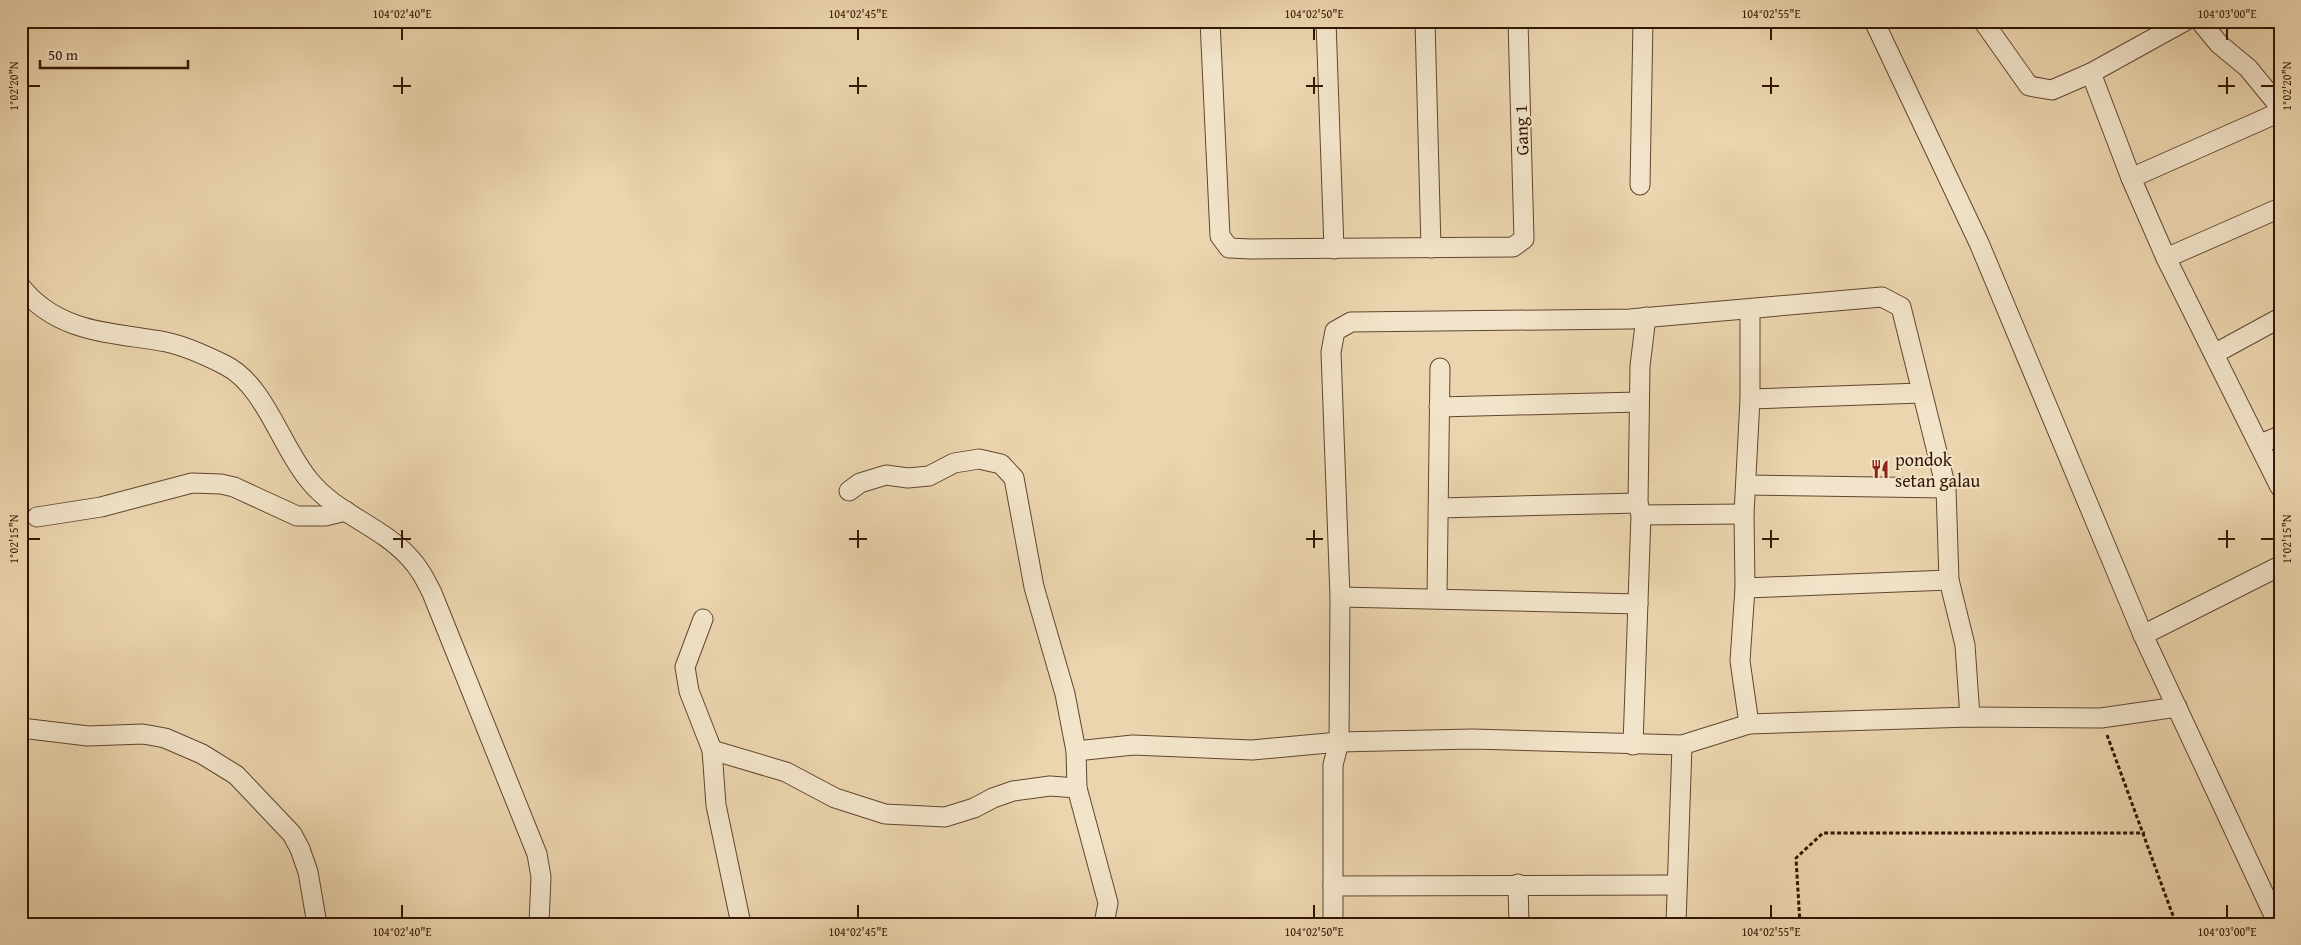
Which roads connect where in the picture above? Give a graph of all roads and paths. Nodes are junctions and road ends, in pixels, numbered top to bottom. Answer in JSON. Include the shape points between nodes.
{"nodes":[{"id":1,"x":1210,"y":21,"type":"edge"},
{"id":2,"x":1326,"y":21,"type":"edge"},
{"id":3,"x":1425,"y":21,"type":"edge"},
{"id":4,"x":1518,"y":21,"type":"edge"},
{"id":5,"x":1643,"y":21,"type":"edge"},
{"id":6,"x":1874,"y":21,"type":"edge"},
{"id":7,"x":1983,"y":21,"type":"edge"},
{"id":8,"x":2185,"y":21,"type":"edge"},
{"id":9,"x":2200,"y":21,"type":"edge"},
{"id":10,"x":2091,"y":73,"type":"junction"},
{"id":11,"x":2280,"y":107,"type":"edge"},
{"id":12,"x":2280,"y":112,"type":"edge"},
{"id":13,"x":2131,"y":178,"type":"junction"},
{"id":14,"x":1640,"y":184,"type":"dead end"},
{"id":15,"x":2280,"y":208,"type":"edge"},
{"id":16,"x":1431,"y":248,"type":"junction"},
{"id":17,"x":1334,"y":249,"type":"junction"},
{"id":18,"x":2166,"y":258,"type":"junction"},
{"id":19,"x":21,"y":288,"type":"edge"},
{"id":20,"x":1750,"y":308,"type":"junction"},
{"id":21,"x":1646,"y":317,"type":"junction"},
{"id":22,"x":2280,"y":318,"type":"edge"},
{"id":23,"x":2214,"y":354,"type":"junction"},
{"id":24,"x":1440,"y":368,"type":"dead end"},
{"id":25,"x":1921,"y":393,"type":"junction"},
{"id":26,"x":1750,"y":399,"type":"junction"},
{"id":27,"x":1639,"y":402,"type":"junction"},
{"id":28,"x":1439,"y":407,"type":"junction"},
{"id":29,"x":2280,"y":436,"type":"edge"},
{"id":30,"x":2260,"y":444,"type":"junction"},
{"id":31,"x":1746,"y":485,"type":"junction"},
{"id":32,"x":2280,"y":487,"type":"edge"},
{"id":33,"x":1946,"y":488,"type":"junction"},
{"id":34,"x":849,"y":491,"type":"dead end"},
{"id":35,"x":1439,"y":508,"type":"junction"},
{"id":36,"x":1640,"y":509,"type":"junction"},
{"id":37,"x":346,"y":511,"type":"junction"},
{"id":38,"x":1744,"y":514,"type":"junction"},
{"id":39,"x":37,"y":517,"type":"dead end"},
{"id":40,"x":2280,"y":566,"type":"edge"},
{"id":41,"x":1949,"y":580,"type":"junction"},
{"id":42,"x":1745,"y":588,"type":"junction"},
{"id":43,"x":1340,"y":597,"type":"junction"},
{"id":44,"x":1437,"y":598,"type":"junction"},
{"id":45,"x":1638,"y":604,"type":"junction"},
{"id":46,"x":703,"y":620,"type":"dead end"},
{"id":47,"x":2143,"y":635,"type":"junction"},
{"id":48,"x":2177,"y":707,"type":"junction"},
{"id":49,"x":1970,"y":717,"type":"junction"},
{"id":50,"x":2100,"y":718,"type":"junction"},
{"id":51,"x":1749,"y":724,"type":"junction"},
{"id":52,"x":21,"y":728,"type":"edge"},
{"id":53,"x":1339,"y":742,"type":"junction"},
{"id":54,"x":1633,"y":745,"type":"junction"},
{"id":55,"x":1682,"y":745,"type":"junction"},
{"id":56,"x":712,"y":750,"type":"junction"},
{"id":57,"x":1076,"y":751,"type":"junction"},
{"id":58,"x":1078,"y":788,"type":"junction"},
{"id":59,"x":2144,"y":832,"type":"junction"},
{"id":60,"x":1518,"y":884,"type":"junction"},
{"id":61,"x":1676,"y":885,"type":"junction"},
{"id":62,"x":1333,"y":886,"type":"junction"},
{"id":63,"x":318,"y":924,"type":"edge"},
{"id":64,"x":539,"y":924,"type":"edge"},
{"id":65,"x":741,"y":924,"type":"edge"},
{"id":66,"x":1104,"y":924,"type":"edge"},
{"id":67,"x":1333,"y":924,"type":"edge"},
{"id":68,"x":1519,"y":924,"type":"edge"},
{"id":69,"x":1676,"y":924,"type":"edge"},
{"id":70,"x":1800,"y":924,"type":"edge"},
{"id":71,"x":2176,"y":924,"type":"edge"},
{"id":72,"x":2278,"y":924,"type":"edge"}],
"edges":[{"from":1,"to":17,"type":"street","via":[[1220,236],[1229,248]]},
{"from":2,"to":17,"type":"street"},
{"from":3,"to":16,"type":"street"},
{"from":4,"to":16,"type":"street","name":"Gang 1","via":[[1524,239],[1513,248]]},
{"from":5,"to":14,"type":"street"},
{"from":6,"to":47,"type":"street","via":[[1979,243]]},
{"from":7,"to":10,"type":"street","via":[[2029,86],[2052,90]]},
{"from":8,"to":10,"type":"street"},
{"from":9,"to":11,"type":"street","via":[[2219,44],[2248,68]]},
{"from":10,"to":13,"type":"street"},
{"from":12,"to":13,"type":"street"},
{"from":13,"to":18,"type":"street"},
{"from":15,"to":18,"type":"street"},
{"from":16,"to":17,"type":"street"},
{"from":18,"to":23,"type":"street"},
{"from":19,"to":37,"type":"street","via":[[72,325],[96,332],[168,342],[228,367],[248,383],[309,481]]},
{"from":20,"to":21,"type":"street"},
{"from":20,"to":25,"type":"street","via":[[1882,297],[1900,306]]},
{"from":20,"to":26,"type":"street"},
{"from":21,"to":27,"type":"street"},
{"from":21,"to":43,"type":"street","via":[[1351,322],[1335,331],[1331,352]]},
{"from":22,"to":23,"type":"street"},
{"from":23,"to":30,"type":"street"},
{"from":24,"to":28,"type":"street"},
{"from":25,"to":26,"type":"street"},
{"from":25,"to":33,"type":"street"},
{"from":26,"to":31,"type":"street"},
{"from":27,"to":28,"type":"street"},
{"from":27,"to":36,"type":"street"},
{"from":28,"to":35,"type":"street"},
{"from":29,"to":30,"type":"street"},
{"from":30,"to":32,"type":"street"},
{"from":31,"to":33,"type":"street"},
{"from":31,"to":38,"type":"street"},
{"from":33,"to":41,"type":"street"},
{"from":34,"to":57,"type":"street","via":[[860,483],[886,475],[929,476],[954,463],[979,459],[1001,464],[1014,478],[1034,587],[1065,694]]},
{"from":35,"to":36,"type":"street"},
{"from":35,"to":44,"type":"street"},
{"from":36,"to":38,"type":"street"},
{"from":36,"to":45,"type":"street"},
{"from":37,"to":39,"type":"street","via":[[325,516],[298,516],[234,487],[192,483],[101,506]]},
{"from":37,"to":64,"type":"street","via":[[407,554],[432,593],[537,854],[541,877]]},
{"from":38,"to":42,"type":"street"},
{"from":40,"to":47,"type":"street"},
{"from":41,"to":42,"type":"street"},
{"from":41,"to":49,"type":"street","via":[[1965,645]]},
{"from":42,"to":51,"type":"street","via":[[1740,661]]},
{"from":43,"to":44,"type":"street"},
{"from":43,"to":53,"type":"street"},
{"from":44,"to":45,"type":"street"},
{"from":45,"to":54,"type":"street"},
{"from":46,"to":56,"type":"street","via":[[685,667],[689,691]]},
{"from":47,"to":48,"type":"street"},
{"from":48,"to":50,"type":"street"},
{"from":48,"to":72,"type":"street"},
{"from":49,"to":50,"type":"street"},
{"from":49,"to":51,"type":"street"},
{"from":50,"to":59,"type":"path"},
{"from":51,"to":55,"type":"street"},
{"from":52,"to":63,"type":"street","via":[[88,736],[143,734],[166,738],[202,754],[236,775],[281,820],[300,850],[308,872]]},
{"from":53,"to":54,"type":"street","via":[[1472,738]]},
{"from":53,"to":57,"type":"street","via":[[1276,749],[1133,745]]},
{"from":53,"to":62,"type":"street","via":[[1333,765]]},
{"from":54,"to":55,"type":"street"},
{"from":55,"to":61,"type":"street"},
{"from":56,"to":58,"type":"street","via":[[786,772],[835,798],[885,814],[945,817],[1013,791],[1050,786]]},
{"from":56,"to":65,"type":"street","via":[[716,805]]},
{"from":57,"to":58,"type":"street"},
{"from":58,"to":66,"type":"street","via":[[1108,903]]},
{"from":59,"to":70,"type":"path","via":[[1823,832],[1796,858]]},
{"from":59,"to":71,"type":"path"},
{"from":60,"to":61,"type":"street"},
{"from":60,"to":62,"type":"street"},
{"from":60,"to":68,"type":"street"},
{"from":61,"to":69,"type":"street"},
{"from":62,"to":67,"type":"street"}]}
